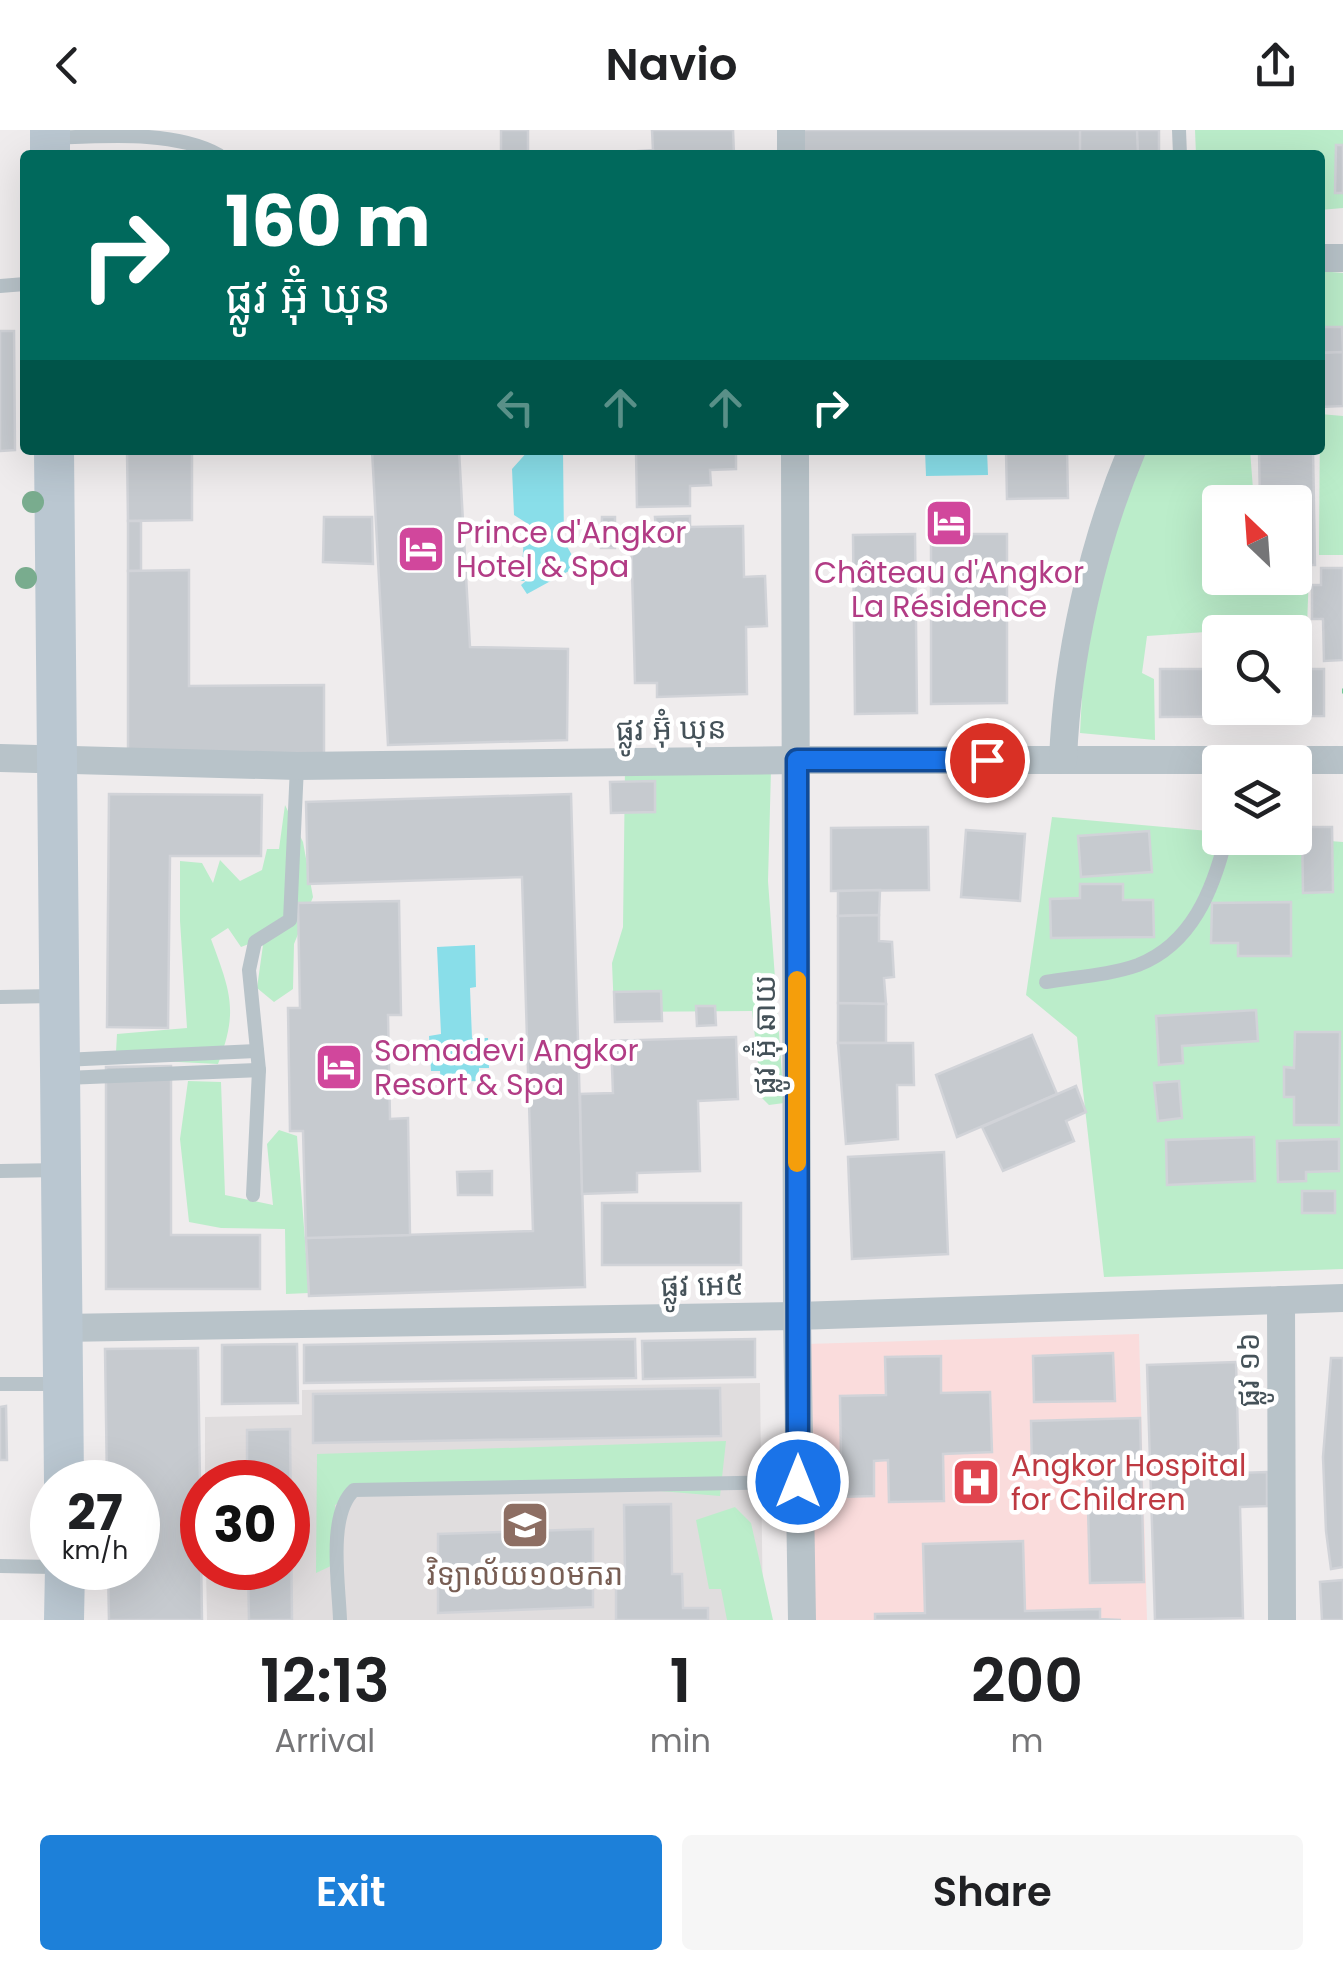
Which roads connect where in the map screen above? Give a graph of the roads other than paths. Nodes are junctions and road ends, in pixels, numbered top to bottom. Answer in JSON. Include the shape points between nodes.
{"nodes":[{"id":1,"x":50,"y":141,"type":"edge"},
{"id":2,"x":211,"y":150,"type":"edge"},
{"id":3,"x":54,"y":455,"type":"edge"},
{"id":4,"x":795,"y":455,"type":"edge"},
{"id":5,"x":1130,"y":455,"type":"edge"},
{"id":6,"x":0,"y":758,"type":"edge"},
{"id":7,"x":57,"y":759,"type":"junction"},
{"id":8,"x":797,"y":760,"type":"junction"},
{"id":9,"x":1063,"y":760,"type":"junction"},
{"id":10,"x":1312,"y":760,"type":"edge"},
{"id":11,"x":1343,"y":760,"type":"edge"},
{"id":12,"x":1202,"y":761,"type":"edge"},
{"id":13,"x":297,"y":766,"type":"junction"},
{"id":14,"x":1222,"y":855,"type":"edge"},
{"id":15,"x":1046,"y":982,"type":"dead end"},
{"id":16,"x":59,"y":996,"type":"junction"},
{"id":17,"x":0,"y":997,"type":"edge"},
{"id":18,"x":257,"y":1051,"type":"junction"},
{"id":19,"x":60,"y":1069,"type":"junction"},
{"id":20,"x":259,"y":1070,"type":"junction"},
{"id":21,"x":61,"y":1170,"type":"junction"},
{"id":22,"x":0,"y":1171,"type":"edge"},
{"id":23,"x":253,"y":1195,"type":"dead end"},
{"id":24,"x":1343,"y":1298,"type":"edge"},
{"id":25,"x":1281,"y":1300,"type":"junction"},
{"id":26,"x":797,"y":1316,"type":"junction"},
{"id":27,"x":62,"y":1328,"type":"junction"},
{"id":28,"x":0,"y":1384,"type":"edge"},
{"id":29,"x":63,"y":1384,"type":"junction"},
{"id":30,"x":64,"y":1460,"type":"edge"},
{"id":31,"x":798,"y":1482,"type":"junction"},
{"id":32,"x":0,"y":1566,"type":"edge"},
{"id":33,"x":30,"y":1567,"type":"edge"},
{"id":34,"x":64,"y":1590,"type":"edge"},
{"id":35,"x":64,"y":1620,"type":"edge"},
{"id":36,"x":340,"y":1620,"type":"edge"},
{"id":37,"x":802,"y":1620,"type":"edge"},
{"id":38,"x":1282,"y":1620,"type":"edge"}],
"edges":[{"from":1,"to":2,"type":"lane","via":[[163,134]]},
{"from":3,"to":7,"type":"main road"},
{"from":4,"to":8,"type":"street","name":"ផ្លូវ អ៊ុំ ឆាយ"},
{"from":5,"to":9,"type":"street","via":[[1075,637]]},
{"from":6,"to":7,"type":"street","name":"ផ្លូវ អ៊ុំ ឃុន"},
{"from":7,"to":13,"type":"street","name":"ផ្លូវ អ៊ុំ ឃុន"},
{"from":7,"to":16,"type":"main road"},
{"from":8,"to":9,"type":"street","name":"ផ្លូវ អ៊ុំ ឃុន"},
{"from":8,"to":13,"type":"street","name":"ផ្លូវ អ៊ុំ ឃុន"},
{"from":8,"to":26,"type":"street","name":"ផ្លូវ អ៊ុំ ឆាយ"},
{"from":9,"to":12,"type":"street","name":"ផ្លូវ អ៊ុំ ឃុន"},
{"from":10,"to":11,"type":"street","name":"ផ្លូវ អ៊ុំ ឃុន"},
{"from":13,"to":18,"type":"lane","via":[[290,920],[255,942],[250,970]]},
{"from":14,"to":15,"type":"lane","via":[[1189,928],[1170,948],[1136,966]]},
{"from":16,"to":17,"type":"lane"},
{"from":16,"to":19,"type":"main road"},
{"from":18,"to":19,"type":"lane"},
{"from":18,"to":20,"type":"lane"},
{"from":19,"to":20,"type":"lane"},
{"from":19,"to":21,"type":"main road"},
{"from":20,"to":23,"type":"lane"},
{"from":21,"to":22,"type":"lane"},
{"from":21,"to":27,"type":"main road"},
{"from":24,"to":25,"type":"street","name":"ផ្លូវ អេ៥"},
{"from":25,"to":26,"type":"street","name":"ផ្លូវ អេ៥"},
{"from":25,"to":38,"type":"street","name":"ផ្លូវ ១៦"},
{"from":26,"to":27,"type":"street","name":"ផ្លូវ អេ៥"},
{"from":26,"to":31,"type":"street","name":"ផ្លូវ អ៊ុំ ឆាយ"},
{"from":27,"to":29,"type":"main road"},
{"from":28,"to":29,"type":"lane"},
{"from":29,"to":30,"type":"main road"},
{"from":31,"to":36,"type":"lane","via":[[360,1488],[344,1500],[338,1518]]},
{"from":31,"to":37,"type":"street","name":"ផ្លូវ អ៊ុំ ឆាយ"},
{"from":32,"to":33,"type":"lane"},
{"from":34,"to":35,"type":"main road"}]}
